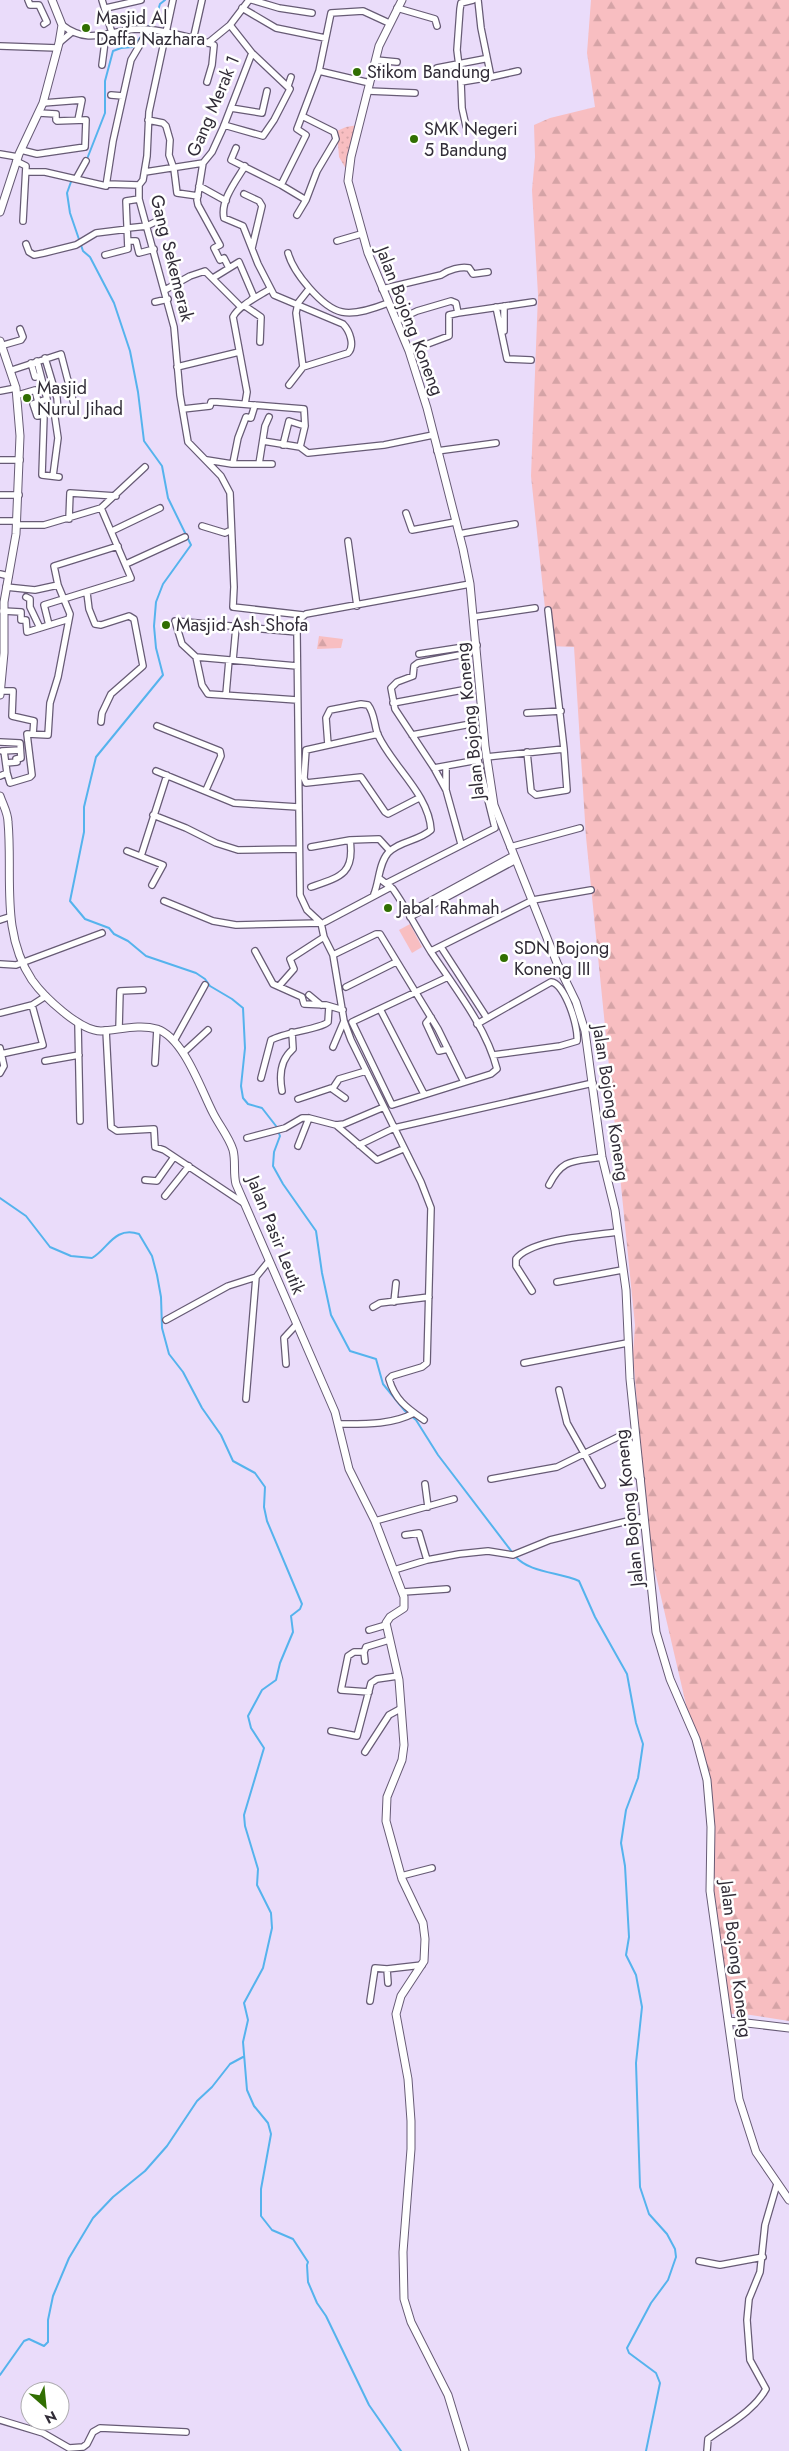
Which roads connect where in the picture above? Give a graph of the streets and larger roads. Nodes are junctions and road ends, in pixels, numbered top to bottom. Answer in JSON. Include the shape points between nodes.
{"nodes":[{"id":1,"x":28,"y":0,"type":"edge"},
{"id":2,"x":52,"y":0,"type":"edge"},
{"id":3,"x":102,"y":0,"type":"edge"},
{"id":4,"x":141,"y":0,"type":"edge"},
{"id":5,"x":173,"y":0,"type":"edge"},
{"id":6,"x":202,"y":0,"type":"edge"},
{"id":7,"x":250,"y":0,"type":"edge"},
{"id":8,"x":402,"y":0,"type":"edge"},
{"id":9,"x":473,"y":0,"type":"edge"},
{"id":10,"x":478,"y":0,"type":"edge"},
{"id":11,"x":458,"y":2,"type":"edge"},
{"id":12,"x":106,"y":8,"type":"junction"},
{"id":13,"x":242,"y":8,"type":"junction"},
{"id":14,"x":398,"y":8,"type":"junction"},
{"id":15,"x":312,"y":13,"type":"dead end"},
{"id":16,"x":389,"y":23,"type":"junction"},
{"id":17,"x":44,"y":24,"type":"dead end"},
{"id":18,"x":62,"y":25,"type":"junction"},
{"id":19,"x":230,"y":25,"type":"junction"},
{"id":20,"x":437,"y":26,"type":"dead end"},
{"id":21,"x":145,"y":30,"type":"junction"},
{"id":22,"x":72,"y":32,"type":"junction"},
{"id":23,"x":109,"y":34,"type":"junction"},
{"id":24,"x":166,"y":34,"type":"junction"},
{"id":25,"x":325,"y":38,"type":"junction"},
{"id":26,"x":193,"y":40,"type":"junction"},
{"id":27,"x":208,"y":43,"type":"junction"},
{"id":28,"x":59,"y":45,"type":"junction"},
{"id":29,"x":0,"y":46,"type":"edge"},
{"id":30,"x":252,"y":53,"type":"junction"},
{"id":31,"x":484,"y":59,"type":"dead end"},
{"id":32,"x":376,"y":60,"type":"junction"},
{"id":33,"x":398,"y":62,"type":"dead end"},
{"id":34,"x":459,"y":64,"type":"junction"},
{"id":35,"x":102,"y":65,"type":"dead end"},
{"id":36,"x":437,"y":68,"type":"dead end"},
{"id":37,"x":320,"y":71,"type":"junction"},
{"id":38,"x":518,"y":71,"type":"dead end"},
{"id":39,"x":291,"y":77,"type":"dead end"},
{"id":40,"x":491,"y":78,"type":"junction"},
{"id":41,"x":207,"y":82,"type":"dead end"},
{"id":42,"x":461,"y":82,"type":"junction"},
{"id":43,"x":370,"y":83,"type":"junction"},
{"id":44,"x":288,"y":86,"type":"junction"},
{"id":45,"x":267,"y":91,"type":"dead end"},
{"id":46,"x":368,"y":91,"type":"junction"},
{"id":47,"x":416,"y":93,"type":"dead end"},
{"id":48,"x":112,"y":95,"type":"dead end"},
{"id":49,"x":123,"y":96,"type":"junction"},
{"id":50,"x":43,"y":103,"type":"junction"},
{"id":51,"x":231,"y":108,"type":"junction"},
{"id":52,"x":39,"y":113,"type":"junction"},
{"id":53,"x":302,"y":116,"type":"junction"},
{"id":54,"x":78,"y":120,"type":"junction"},
{"id":55,"x":148,"y":120,"type":"junction"},
{"id":56,"x":224,"y":125,"type":"junction"},
{"id":57,"x":466,"y":126,"type":"dead end"},
{"id":58,"x":236,"y":148,"type":"dead end"},
{"id":59,"x":0,"y":154,"type":"edge"},
{"id":60,"x":18,"y":156,"type":"junction"},
{"id":61,"x":86,"y":161,"type":"dead end"},
{"id":62,"x":203,"y":164,"type":"junction"},
{"id":63,"x":244,"y":166,"type":"junction"},
{"id":64,"x":174,"y":169,"type":"junction"},
{"id":65,"x":26,"y":172,"type":"junction"},
{"id":66,"x":145,"y":172,"type":"junction"},
{"id":67,"x":74,"y":178,"type":"junction"},
{"id":68,"x":107,"y":184,"type":"junction"},
{"id":69,"x":139,"y":185,"type":"junction"},
{"id":70,"x":281,"y":185,"type":"junction"},
{"id":71,"x":199,"y":186,"type":"junction"},
{"id":72,"x":244,"y":194,"type":"dead end"},
{"id":73,"x":198,"y":198,"type":"junction"},
{"id":74,"x":139,"y":199,"type":"junction"},
{"id":75,"x":226,"y":200,"type":"junction"},
{"id":76,"x":306,"y":200,"type":"junction"},
{"id":77,"x":0,"y":212,"type":"edge"},
{"id":78,"x":297,"y":215,"type":"dead end"},
{"id":79,"x":23,"y":221,"type":"dead end"},
{"id":80,"x":155,"y":222,"type":"dead end"},
{"id":81,"x":147,"y":226,"type":"junction"},
{"id":82,"x":128,"y":229,"type":"junction"},
{"id":83,"x":361,"y":234,"type":"junction"},
{"id":84,"x":337,"y":240,"type":"dead end"},
{"id":85,"x":128,"y":241,"type":"junction"},
{"id":86,"x":26,"y":244,"type":"dead end"},
{"id":87,"x":252,"y":248,"type":"junction"},
{"id":88,"x":154,"y":249,"type":"junction"},
{"id":89,"x":288,"y":253,"type":"dead end"},
{"id":90,"x":105,"y":254,"type":"dead end"},
{"id":91,"x":229,"y":268,"type":"junction"},
{"id":92,"x":488,"y":272,"type":"dead end"},
{"id":93,"x":213,"y":278,"type":"junction"},
{"id":94,"x":270,"y":289,"type":"junction"},
{"id":95,"x":309,"y":289,"type":"junction"},
{"id":96,"x":382,"y":289,"type":"junction"},
{"id":97,"x":165,"y":290,"type":"junction"},
{"id":98,"x":168,"y":299,"type":"junction"},
{"id":99,"x":387,"y":301,"type":"junction"},
{"id":100,"x":154,"y":302,"type":"dead end"},
{"id":101,"x":533,"y":302,"type":"dead end"},
{"id":102,"x":298,"y":303,"type":"junction"},
{"id":103,"x":244,"y":306,"type":"junction"},
{"id":104,"x":504,"y":306,"type":"junction"},
{"id":105,"x":496,"y":307,"type":"junction"},
{"id":106,"x":365,"y":310,"type":"junction"},
{"id":107,"x":458,"y":313,"type":"junction"},
{"id":108,"x":396,"y":319,"type":"junction"},
{"id":109,"x":20,"y":328,"type":"dead end"},
{"id":110,"x":260,"y":342,"type":"dead end"},
{"id":111,"x":504,"y":343,"type":"junction"},
{"id":112,"x":1,"y":344,"type":"edge"},
{"id":113,"x":409,"y":351,"type":"junction"},
{"id":114,"x":239,"y":352,"type":"junction"},
{"id":115,"x":46,"y":358,"type":"junction"},
{"id":116,"x":531,"y":360,"type":"dead end"},
{"id":117,"x":34,"y":362,"type":"junction"},
{"id":118,"x":178,"y":367,"type":"junction"},
{"id":119,"x":303,"y":367,"type":"junction"},
{"id":120,"x":12,"y":370,"type":"junction"},
{"id":121,"x":289,"y":385,"type":"dead end"},
{"id":122,"x":0,"y":391,"type":"edge"},
{"id":123,"x":17,"y":392,"type":"junction"},
{"id":124,"x":38,"y":402,"type":"junction"},
{"id":125,"x":245,"y":404,"type":"junction"},
{"id":126,"x":255,"y":405,"type":"junction"},
{"id":127,"x":183,"y":409,"type":"junction"},
{"id":128,"x":56,"y":411,"type":"junction"},
{"id":129,"x":44,"y":415,"type":"junction"},
{"id":130,"x":269,"y":417,"type":"dead end"},
{"id":131,"x":305,"y":426,"type":"junction"},
{"id":132,"x":434,"y":435,"type":"junction"},
{"id":133,"x":263,"y":441,"type":"junction"},
{"id":134,"x":496,"y":443,"type":"dead end"},
{"id":135,"x":284,"y":445,"type":"junction"},
{"id":136,"x":300,"y":447,"type":"junction"},
{"id":137,"x":437,"y":451,"type":"junction"},
{"id":138,"x":205,"y":459,"type":"junction"},
{"id":139,"x":0,"y":460,"type":"edge"},
{"id":140,"x":20,"y":460,"type":"junction"},
{"id":141,"x":233,"y":463,"type":"junction"},
{"id":142,"x":259,"y":464,"type":"junction"},
{"id":143,"x":272,"y":464,"type":"dead end"},
{"id":144,"x":145,"y":467,"type":"dead end"},
{"id":145,"x":0,"y":495,"type":"edge"},
{"id":146,"x":19,"y":495,"type":"junction"},
{"id":147,"x":116,"y":496,"type":"junction"},
{"id":148,"x":101,"y":508,"type":"junction"},
{"id":149,"x":160,"y":508,"type":"dead end"},
{"id":150,"x":406,"y":514,"type":"dead end"},
{"id":151,"x":69,"y":519,"type":"junction"},
{"id":152,"x":0,"y":521,"type":"edge"},
{"id":153,"x":455,"y":522,"type":"junction"},
{"id":154,"x":17,"y":523,"type":"junction"},
{"id":155,"x":515,"y":524,"type":"dead end"},
{"id":156,"x":202,"y":526,"type":"dead end"},
{"id":157,"x":231,"y":530,"type":"junction"},
{"id":158,"x":112,"y":531,"type":"junction"},
{"id":159,"x":459,"y":534,"type":"junction"},
{"id":160,"x":185,"y":537,"type":"dead end"},
{"id":161,"x":348,"y":541,"type":"dead end"},
{"id":162,"x":118,"y":546,"type":"junction"},
{"id":163,"x":126,"y":564,"type":"junction"},
{"id":164,"x":0,"y":574,"type":"edge"},
{"id":165,"x":9,"y":576,"type":"junction"},
{"id":166,"x":470,"y":584,"type":"junction"},
{"id":167,"x":58,"y":585,"type":"junction"},
{"id":168,"x":6,"y":587,"type":"junction"},
{"id":169,"x":86,"y":593,"type":"junction"},
{"id":170,"x":26,"y":597,"type":"dead end"},
{"id":171,"x":65,"y":598,"type":"junction"},
{"id":172,"x":357,"y":606,"type":"junction"},
{"id":173,"x":535,"y":608,"type":"dead end"},
{"id":174,"x":548,"y":610,"type":"dead end"},
{"id":175,"x":3,"y":611,"type":"junction"},
{"id":176,"x":303,"y":615,"type":"junction"},
{"id":177,"x":474,"y":616,"type":"junction"},
{"id":178,"x":69,"y":619,"type":"junction"},
{"id":179,"x":49,"y":625,"type":"junction"},
{"id":180,"x":236,"y":627,"type":"junction"},
{"id":181,"x":40,"y":628,"type":"junction"},
{"id":182,"x":296,"y":632,"type":"junction"},
{"id":183,"x":477,"y":645,"type":"junction"},
{"id":184,"x":2,"y":653,"type":"edge"},
{"id":185,"x":470,"y":653,"type":"dead end"},
{"id":186,"x":419,"y":654,"type":"dead end"},
{"id":187,"x":196,"y":656,"type":"junction"},
{"id":188,"x":231,"y":660,"type":"junction"},
{"id":189,"x":297,"y":666,"type":"junction"},
{"id":190,"x":468,"y":689,"type":"dead end"},
{"id":191,"x":1,"y":690,"type":"edge"},
{"id":192,"x":226,"y":694,"type":"junction"},
{"id":193,"x":297,"y":700,"type":"junction"},
{"id":194,"x":394,"y":703,"type":"junction"},
{"id":195,"x":561,"y":712,"type":"junction"},
{"id":196,"x":527,"y":713,"type":"dead end"},
{"id":197,"x":101,"y":722,"type":"dead end"},
{"id":198,"x":476,"y":723,"type":"dead end"},
{"id":199,"x":157,"y":726,"type":"dead end"},
{"id":200,"x":33,"y":734,"type":"junction"},
{"id":201,"x":378,"y":734,"type":"junction"},
{"id":202,"x":412,"y":735,"type":"junction"},
{"id":203,"x":0,"y":742,"type":"edge"},
{"id":204,"x":328,"y":745,"type":"junction"},
{"id":205,"x":564,"y":749,"type":"junction"},
{"id":206,"x":20,"y":750,"type":"junction"},
{"id":207,"x":2,"y":751,"type":"edge"},
{"id":208,"x":527,"y":752,"type":"junction"},
{"id":209,"x":486,"y":757,"type":"junction"},
{"id":210,"x":6,"y":763,"type":"junction"},
{"id":211,"x":446,"y":766,"type":"junction"},
{"id":212,"x":434,"y":768,"type":"junction"},
{"id":213,"x":156,"y":770,"type":"dead end"},
{"id":214,"x":7,"y":773,"type":"junction"},
{"id":215,"x":167,"y":775,"type":"junction"},
{"id":216,"x":0,"y":776,"type":"edge"},
{"id":217,"x":206,"y":790,"type":"junction"},
{"id":218,"x":446,"y":790,"type":"junction"},
{"id":219,"x":420,"y":798,"type":"junction"},
{"id":220,"x":1,"y":800,"type":"edge"},
{"id":221,"x":298,"y":807,"type":"junction"},
{"id":222,"x":153,"y":815,"type":"junction"},
{"id":223,"x":580,"y":828,"type":"dead end"},
{"id":224,"x":350,"y":840,"type":"junction"},
{"id":225,"x":461,"y":844,"type":"junction"},
{"id":226,"x":510,"y":846,"type":"junction"},
{"id":227,"x":311,"y":847,"type":"dead end"},
{"id":228,"x":298,"y":849,"type":"junction"},
{"id":229,"x":127,"y":851,"type":"dead end"},
{"id":230,"x":390,"y":851,"type":"junction"},
{"id":231,"x":140,"y":856,"type":"junction"},
{"id":232,"x":515,"y":857,"type":"junction"},
{"id":233,"x":380,"y":879,"type":"junction"},
{"id":234,"x":152,"y":885,"type":"dead end"},
{"id":235,"x":389,"y":885,"type":"junction"},
{"id":236,"x":311,"y":887,"type":"dead end"},
{"id":237,"x":591,"y":890,"type":"dead end"},
{"id":238,"x":374,"y":894,"type":"junction"},
{"id":239,"x":532,"y":900,"type":"junction"},
{"id":240,"x":164,"y":901,"type":"dead end"},
{"id":241,"x":409,"y":915,"type":"junction"},
{"id":242,"x":9,"y":917,"type":"junction"},
{"id":243,"x":0,"y":920,"type":"edge"},
{"id":244,"x":323,"y":922,"type":"junction"},
{"id":245,"x":102,"y":933,"type":"dead end"},
{"id":246,"x":324,"y":937,"type":"junction"},
{"id":247,"x":441,"y":947,"type":"junction"},
{"id":248,"x":255,"y":951,"type":"dead end"},
{"id":249,"x":431,"y":951,"type":"junction"},
{"id":250,"x":333,"y":955,"type":"junction"},
{"id":251,"x":22,"y":962,"type":"junction"},
{"id":252,"x":396,"y":962,"type":"junction"},
{"id":253,"x":0,"y":964,"type":"edge"},
{"id":254,"x":448,"y":977,"type":"junction"},
{"id":255,"x":205,"y":985,"type":"dead end"},
{"id":256,"x":278,"y":986,"type":"junction"},
{"id":257,"x":346,"y":987,"type":"dead end"},
{"id":258,"x":143,"y":990,"type":"dead end"},
{"id":259,"x":415,"y":993,"type":"junction"},
{"id":260,"x":309,"y":995,"type":"dead end"},
{"id":261,"x":46,"y":996,"type":"junction"},
{"id":262,"x":32,"y":1005,"type":"junction"},
{"id":263,"x":321,"y":1005,"type":"junction"},
{"id":264,"x":329,"y":1006,"type":"junction"},
{"id":265,"x":380,"y":1009,"type":"junction"},
{"id":266,"x":343,"y":1010,"type":"junction"},
{"id":267,"x":0,"y":1014,"type":"edge"},
{"id":268,"x":485,"y":1015,"type":"dead end"},
{"id":269,"x":344,"y":1021,"type":"junction"},
{"id":270,"x":78,"y":1024,"type":"junction"},
{"id":271,"x":477,"y":1024,"type":"junction"},
{"id":272,"x":119,"y":1028,"type":"junction"},
{"id":273,"x":157,"y":1029,"type":"junction"},
{"id":274,"x":106,"y":1030,"type":"junction"},
{"id":275,"x":208,"y":1030,"type":"dead end"},
{"id":276,"x":292,"y":1032,"type":"junction"},
{"id":277,"x":174,"y":1041,"type":"junction"},
{"id":278,"x":333,"y":1047,"type":"dead end"},
{"id":279,"x":1,"y":1051,"type":"edge"},
{"id":280,"x":183,"y":1052,"type":"junction"},
{"id":281,"x":79,"y":1055,"type":"junction"},
{"id":282,"x":493,"y":1056,"type":"junction"},
{"id":283,"x":45,"y":1061,"type":"dead end"},
{"id":284,"x":155,"y":1063,"type":"dead end"},
{"id":285,"x":366,"y":1071,"type":"junction"},
{"id":286,"x":0,"y":1073,"type":"edge"},
{"id":287,"x":261,"y":1078,"type":"dead end"},
{"id":288,"x":464,"y":1082,"type":"junction"},
{"id":289,"x":593,"y":1083,"type":"junction"},
{"id":290,"x":333,"y":1088,"type":"junction"},
{"id":291,"x":282,"y":1091,"type":"dead end"},
{"id":292,"x":424,"y":1094,"type":"junction"},
{"id":293,"x":344,"y":1098,"type":"dead end"},
{"id":294,"x":298,"y":1099,"type":"dead end"},
{"id":295,"x":384,"y":1107,"type":"junction"},
{"id":296,"x":309,"y":1118,"type":"junction"},
{"id":297,"x":80,"y":1121,"type":"dead end"},
{"id":298,"x":336,"y":1126,"type":"junction"},
{"id":299,"x":394,"y":1128,"type":"junction"},
{"id":300,"x":247,"y":1138,"type":"dead end"},
{"id":301,"x":298,"y":1146,"type":"dead end"},
{"id":302,"x":360,"y":1146,"type":"junction"},
{"id":303,"x":403,"y":1149,"type":"junction"},
{"id":304,"x":602,"y":1156,"type":"junction"},
{"id":305,"x":174,"y":1157,"type":"junction"},
{"id":306,"x":189,"y":1166,"type":"junction"},
{"id":307,"x":145,"y":1180,"type":"dead end"},
{"id":308,"x":550,"y":1185,"type":"dead end"},
{"id":309,"x":165,"y":1196,"type":"dead end"},
{"id":310,"x":247,"y":1205,"type":"junction"},
{"id":311,"x":618,"y":1232,"type":"junction"},
{"id":312,"x":269,"y":1261,"type":"junction"},
{"id":313,"x":622,"y":1270,"type":"junction"},
{"id":314,"x":256,"y":1277,"type":"junction"},
{"id":315,"x":556,"y":1282,"type":"dead end"},
{"id":316,"x":396,"y":1283,"type":"dead end"},
{"id":317,"x":532,"y":1291,"type":"dead end"},
{"id":318,"x":429,"y":1296,"type":"junction"},
{"id":319,"x":394,"y":1302,"type":"junction"},
{"id":320,"x":373,"y":1307,"type":"dead end"},
{"id":321,"x":166,"y":1320,"type":"dead end"},
{"id":322,"x":296,"y":1325,"type":"junction"},
{"id":323,"x":627,"y":1343,"type":"junction"},
{"id":324,"x":524,"y":1363,"type":"dead end"},
{"id":325,"x":286,"y":1364,"type":"dead end"},
{"id":326,"x":559,"y":1390,"type":"dead end"},
{"id":327,"x":246,"y":1399,"type":"dead end"},
{"id":328,"x":414,"y":1413,"type":"junction"},
{"id":329,"x":424,"y":1420,"type":"dead end"},
{"id":330,"x":339,"y":1424,"type":"junction"},
{"id":331,"x":583,"y":1454,"type":"junction"},
{"id":332,"x":491,"y":1479,"type":"dead end"},
{"id":333,"x":641,"y":1480,"type":"junction"},
{"id":334,"x":425,"y":1484,"type":"dead end"},
{"id":335,"x":602,"y":1485,"type":"dead end"},
{"id":336,"x":454,"y":1499,"type":"dead end"},
{"id":337,"x":428,"y":1506,"type":"junction"},
{"id":338,"x":644,"y":1517,"type":"junction"},
{"id":339,"x":374,"y":1520,"type":"junction"},
{"id":340,"x":405,"y":1535,"type":"dead end"},
{"id":341,"x":427,"y":1560,"type":"junction"},
{"id":342,"x":394,"y":1570,"type":"junction"},
{"id":343,"x":447,"y":1589,"type":"dead end"},
{"id":344,"x":403,"y":1592,"type":"junction"},
{"id":345,"x":386,"y":1625,"type":"junction"},
{"id":346,"x":369,"y":1630,"type":"dead end"},
{"id":347,"x":389,"y":1640,"type":"junction"},
{"id":348,"x":364,"y":1652,"type":"junction"},
{"id":349,"x":365,"y":1661,"type":"dead end"},
{"id":350,"x":398,"y":1676,"type":"junction"},
{"id":351,"x":369,"y":1692,"type":"junction"},
{"id":352,"x":400,"y":1709,"type":"junction"},
{"id":353,"x":331,"y":1731,"type":"dead end"},
{"id":354,"x":365,"y":1752,"type":"dead end"},
{"id":355,"x":432,"y":1868,"type":"dead end"},
{"id":356,"x":401,"y":1876,"type":"junction"},
{"id":357,"x":422,"y":1966,"type":"junction"},
{"id":358,"x":387,"y":1969,"type":"junction"},
{"id":359,"x":388,"y":1983,"type":"dead end"},
{"id":360,"x":370,"y":2001,"type":"dead end"},
{"id":361,"x":730,"y":2021,"type":"junction"},
{"id":362,"x":789,"y":2028,"type":"edge"},
{"id":363,"x":777,"y":2184,"type":"junction"},
{"id":364,"x":789,"y":2200,"type":"edge"},
{"id":365,"x":764,"y":2257,"type":"junction"},
{"id":366,"x":699,"y":2261,"type":"dead end"},
{"id":367,"x":0,"y":2420,"type":"edge"},
{"id":368,"x":186,"y":2432,"type":"dead end"},
{"id":369,"x":465,"y":2451,"type":"edge"},
{"id":370,"x":708,"y":2451,"type":"edge"}],
"edges":[{"from":1,"to":17,"type":"street","via":[[30,5],[39,5],[42,9],[47,22]]},
{"from":2,"to":18,"type":"street"},
{"from":3,"to":12,"type":"street"},
{"from":4,"to":12,"type":"street"},
{"from":5,"to":24,"type":"street","name":"Gang Sekemerak"},
{"from":6,"to":26,"type":"street"},
{"from":7,"to":13,"type":"street"},
{"from":7,"to":15,"type":"street"},
{"from":8,"to":14,"type":"street","name":"Jalan Bojong Koneng"},
{"from":9,"to":11,"type":"street"},
{"from":10,"to":40,"type":"street"},
{"from":11,"to":34,"type":"street"},
{"from":12,"to":23,"type":"street"},
{"from":13,"to":19,"type":"street"},
{"from":13,"to":25,"type":"street","via":[[276,28]]},
{"from":14,"to":16,"type":"street","name":"Jalan Bojong Koneng"},
{"from":14,"to":20,"type":"street","via":[[435,19]]},
{"from":16,"to":25,"type":"street","via":[[361,11],[331,13]]},
{"from":16,"to":32,"type":"street","name":"Jalan Bojong Koneng"},
{"from":18,"to":22,"type":"street"},
{"from":18,"to":28,"type":"street"},
{"from":19,"to":27,"type":"street"},
{"from":19,"to":30,"type":"street"},
{"from":21,"to":23,"type":"street"},
{"from":21,"to":24,"type":"street"},
{"from":21,"to":49,"type":"street","via":[[132,56]]},
{"from":22,"to":23,"type":"street","via":[[88,37]]},
{"from":22,"to":28,"type":"street"},
{"from":23,"to":35,"type":"street"},
{"from":24,"to":26,"type":"street"},
{"from":24,"to":55,"type":"street","name":"Gang Sekemerak"},
{"from":25,"to":37,"type":"street"},
{"from":26,"to":27,"type":"street"},
{"from":27,"to":41,"type":"street","via":[[215,46]]},
{"from":28,"to":29,"type":"street"},
{"from":28,"to":50,"type":"street"},
{"from":30,"to":44,"type":"street"},
{"from":30,"to":51,"type":"street","name":"Gang Merak 1"},
{"from":31,"to":34,"type":"street"},
{"from":32,"to":33,"type":"street"},
{"from":32,"to":43,"type":"street","name":"Jalan Bojong Koneng"},
{"from":34,"to":36,"type":"street"},
{"from":34,"to":42,"type":"street"},
{"from":37,"to":43,"type":"street"},
{"from":37,"to":53,"type":"street"},
{"from":38,"to":40,"type":"street"},
{"from":39,"to":44,"type":"street"},
{"from":40,"to":42,"type":"street"},
{"from":42,"to":57,"type":"street"},
{"from":43,"to":46,"type":"street","name":"Jalan Bojong Koneng"},
{"from":44,"to":56,"type":"street","via":[[288,93],[263,136]]},
{"from":45,"to":51,"type":"street","via":[[262,113]]},
{"from":46,"to":47,"type":"street"},
{"from":46,"to":83,"type":"street","name":"Jalan Bojong Koneng","via":[[348,176]]},
{"from":48,"to":49,"type":"street"},
{"from":49,"to":68,"type":"street"},
{"from":50,"to":52,"type":"street"},
{"from":50,"to":54,"type":"street","via":[[82,100]]},
{"from":51,"to":56,"type":"street","name":"Gang Merak 1"},
{"from":52,"to":54,"type":"street","via":[[56,114],[58,121]]},
{"from":52,"to":60,"type":"street"},
{"from":53,"to":70,"type":"street","via":[[297,129],[306,135]]},
{"from":53,"to":76,"type":"street","via":[[336,135]]},
{"from":54,"to":60,"type":"street","via":[[86,121],[84,148]]},
{"from":55,"to":64,"type":"street","via":[[166,126]]},
{"from":55,"to":66,"type":"street","name":"Gang Sekemerak"},
{"from":56,"to":62,"type":"street","name":"Gang Merak 1"},
{"from":58,"to":63,"type":"street","via":[[231,160]]},
{"from":59,"to":60,"type":"street"},
{"from":60,"to":65,"type":"street"},
{"from":60,"to":77,"type":"street"},
{"from":61,"to":67,"type":"street"},
{"from":62,"to":64,"type":"street"},
{"from":62,"to":71,"type":"street","name":"Gang Merak 1"},
{"from":63,"to":70,"type":"street"},
{"from":63,"to":75,"type":"street"},
{"from":64,"to":66,"type":"street"},
{"from":64,"to":73,"type":"street","via":[[177,193]]},
{"from":65,"to":67,"type":"street"},
{"from":65,"to":79,"type":"street"},
{"from":66,"to":69,"type":"street","name":"Gang Sekemerak"},
{"from":67,"to":68,"type":"street","via":[[104,187]]},
{"from":68,"to":69,"type":"street"},
{"from":69,"to":74,"type":"street","name":"Gang Sekemerak"},
{"from":70,"to":76,"type":"street"},
{"from":71,"to":73,"type":"street","name":"Gang Merak 1"},
{"from":71,"to":75,"type":"street"},
{"from":72,"to":87,"type":"street","via":[[262,206]]},
{"from":73,"to":91,"type":"street","via":[[198,205],[220,245],[214,248],[218,258],[224,258]]},
{"from":74,"to":81,"type":"street","name":"Gang Sekemerak"},
{"from":74,"to":82,"type":"street","via":[[126,201]]},
{"from":75,"to":87,"type":"street","via":[[224,218],[243,226]]},
{"from":76,"to":78,"type":"street"},
{"from":80,"to":81,"type":"street"},
{"from":81,"to":82,"type":"street"},
{"from":81,"to":88,"type":"street","name":"Gang Sekemerak"},
{"from":82,"to":85,"type":"street"},
{"from":82,"to":86,"type":"street","via":[[96,233],[79,242],[34,255]]},
{"from":83,"to":84,"type":"street"},
{"from":83,"to":96,"type":"street","name":"Jalan Bojong Koneng"},
{"from":85,"to":88,"type":"street","via":[[135,241],[139,253]]},
{"from":85,"to":90,"type":"street","via":[[128,249]]},
{"from":87,"to":94,"type":"street"},
{"from":88,"to":97,"type":"street","name":"Gang Sekemerak"},
{"from":89,"to":95,"type":"street","via":[[295,272]]},
{"from":91,"to":93,"type":"street"},
{"from":91,"to":103,"type":"street","via":[[239,262],[254,297]]},
{"from":92,"to":96,"type":"street","via":[[474,275],[465,267]]},
{"from":93,"to":97,"type":"street","via":[[202,271]]},
{"from":93,"to":103,"type":"street"},
{"from":94,"to":102,"type":"street","via":[[277,297]]},
{"from":94,"to":103,"type":"street"},
{"from":95,"to":102,"type":"street"},
{"from":95,"to":106,"type":"street","via":[[341,312]]},
{"from":96,"to":99,"type":"street","name":"Jalan Bojong Koneng"},
{"from":97,"to":98,"type":"street","name":"Gang Sekemerak"},
{"from":98,"to":100,"type":"street"},
{"from":98,"to":118,"type":"street","name":"Gang Sekemerak","via":[[177,341]]},
{"from":99,"to":106,"type":"street"},
{"from":99,"to":106,"type":"street"},
{"from":99,"to":108,"type":"street","name":"Jalan Bojong Koneng"},
{"from":101,"to":104,"type":"street"},
{"from":102,"to":119,"type":"street","via":[[296,313]]},
{"from":102,"to":119,"type":"street","via":[[343,324],[350,334],[350,352]]},
{"from":103,"to":110,"type":"street","via":[[261,316]]},
{"from":103,"to":114,"type":"street","via":[[233,320]]},
{"from":104,"to":105,"type":"street"},
{"from":104,"to":111,"type":"street"},
{"from":105,"to":107,"type":"street"},
{"from":105,"to":111,"type":"street"},
{"from":107,"to":108,"type":"street","via":[[454,301]]},
{"from":107,"to":113,"type":"street","via":[[449,315],[448,336]]},
{"from":108,"to":113,"type":"street","name":"Jalan Bojong Koneng"},
{"from":109,"to":112,"type":"street","via":[[21,340]]},
{"from":111,"to":116,"type":"street","via":[[506,360]]},
{"from":112,"to":120,"type":"street"},
{"from":113,"to":132,"type":"street","name":"Jalan Bojong Koneng"},
{"from":114,"to":118,"type":"street"},
{"from":114,"to":125,"type":"street","via":[[247,392]]},
{"from":115,"to":117,"type":"street"},
{"from":115,"to":128,"type":"street","via":[[57,398]]},
{"from":115,"to":128,"type":"street","via":[[61,354],[71,388],[74,410]]},
{"from":117,"to":120,"type":"street"},
{"from":117,"to":124,"type":"street","via":[[35,377],[39,376],[47,399]]},
{"from":118,"to":127,"type":"street","name":"Gang Sekemerak"},
{"from":119,"to":121,"type":"street"},
{"from":120,"to":123,"type":"street"},
{"from":122,"to":123,"type":"street"},
{"from":123,"to":124,"type":"street","via":[[35,390]]},
{"from":123,"to":140,"type":"street"},
{"from":124,"to":129,"type":"street","via":[[33,404],[37,416]]},
{"from":125,"to":126,"type":"street"},
{"from":125,"to":127,"type":"street","via":[[211,402],[210,406]]},
{"from":126,"to":131,"type":"street","via":[[304,409]]},
{"from":126,"to":141,"type":"street","via":[[251,418],[246,417],[241,428]]},
{"from":127,"to":138,"type":"street","name":"Gang Sekemerak","via":[[188,442]]},
{"from":128,"to":129,"type":"street","via":[[44,411]]},
{"from":128,"to":129,"type":"street","via":[[56,476],[42,475]]},
{"from":130,"to":133,"type":"street"},
{"from":131,"to":135,"type":"street","via":[[288,421]]},
{"from":131,"to":136,"type":"street"},
{"from":132,"to":136,"type":"street","via":[[384,445],[308,453]]},
{"from":132,"to":137,"type":"street","name":"Jalan Bojong Koneng"},
{"from":133,"to":135,"type":"street"},
{"from":133,"to":142,"type":"street"},
{"from":134,"to":137,"type":"street"},
{"from":135,"to":136,"type":"street"},
{"from":137,"to":153,"type":"street","name":"Jalan Bojong Koneng"},
{"from":138,"to":141,"type":"street"},
{"from":138,"to":157,"type":"street","name":"Gang Sekemerak","via":[[222,476],[228,488]]},
{"from":139,"to":140,"type":"street"},
{"from":140,"to":146,"type":"street"},
{"from":141,"to":142,"type":"street"},
{"from":142,"to":143,"type":"street"},
{"from":144,"to":147,"type":"street"},
{"from":145,"to":146,"type":"street"},
{"from":146,"to":154,"type":"street"},
{"from":147,"to":148,"type":"street"},
{"from":147,"to":151,"type":"street","via":[[70,493]]},
{"from":148,"to":151,"type":"street"},
{"from":148,"to":158,"type":"street"},
{"from":149,"to":158,"type":"street"},
{"from":150,"to":153,"type":"street","via":[[412,530]]},
{"from":151,"to":154,"type":"street","via":[[44,525]]},
{"from":152,"to":154,"type":"street"},
{"from":153,"to":159,"type":"street","name":"Jalan Bojong Koneng"},
{"from":154,"to":165,"type":"street"},
{"from":155,"to":159,"type":"street"},
{"from":156,"to":157,"type":"street","via":[[225,533]]},
{"from":157,"to":176,"type":"street","name":"Gang Sekemerak","via":[[232,607]]},
{"from":158,"to":162,"type":"street"},
{"from":159,"to":166,"type":"street","name":"Jalan Bojong Koneng"},
{"from":160,"to":163,"type":"street"},
{"from":161,"to":172,"type":"street"},
{"from":162,"to":163,"type":"street"},
{"from":162,"to":167,"type":"street","via":[[54,566]]},
{"from":163,"to":169,"type":"street","via":[[130,579]]},
{"from":164,"to":165,"type":"street"},
{"from":165,"to":168,"type":"street"},
{"from":166,"to":172,"type":"street"},
{"from":166,"to":177,"type":"street","name":"Jalan Bojong Koneng"},
{"from":167,"to":168,"type":"street","via":[[35,590]]},
{"from":167,"to":171,"type":"street"},
{"from":168,"to":175,"type":"street"},
{"from":169,"to":171,"type":"street"},
{"from":169,"to":197,"type":"street","via":[[95,624],[129,616],[134,619],[143,666],[111,694]]},
{"from":170,"to":181,"type":"street","via":[[30,599],[30,607]]},
{"from":171,"to":178,"type":"street"},
{"from":171,"to":179,"type":"street","via":[[44,605]]},
{"from":172,"to":176,"type":"street"},
{"from":173,"to":177,"type":"street"},
{"from":174,"to":195,"type":"street"},
{"from":175,"to":181,"type":"street","via":[[20,612],[21,620],[26,620],[28,632]]},
{"from":175,"to":184,"type":"street"},
{"from":176,"to":182,"type":"street"},
{"from":177,"to":183,"type":"street","name":"Jalan Bojong Koneng"},
{"from":178,"to":179,"type":"street"},
{"from":178,"to":200,"type":"street","via":[[50,702],[48,735]]},
{"from":179,"to":181,"type":"street"},
{"from":180,"to":182,"type":"street"},
{"from":180,"to":187,"type":"street","via":[[175,621],[182,644]]},
{"from":180,"to":188,"type":"street"},
{"from":182,"to":189,"type":"street"},
{"from":183,"to":186,"type":"street"},
{"from":183,"to":209,"type":"street","name":"Jalan Bojong Koneng"},
{"from":184,"to":191,"type":"street"},
{"from":185,"to":194,"type":"street","via":[[418,663],[411,678],[393,684]]},
{"from":187,"to":188,"type":"street"},
{"from":187,"to":192,"type":"street","via":[[205,692]]},
{"from":188,"to":189,"type":"street"},
{"from":188,"to":192,"type":"street"},
{"from":189,"to":193,"type":"street"},
{"from":190,"to":194,"type":"street"},
{"from":191,"to":200,"type":"street","via":[[13,690],[12,716],[34,721]]},
{"from":192,"to":193,"type":"street"},
{"from":193,"to":221,"type":"street"},
{"from":194,"to":202,"type":"street"},
{"from":195,"to":196,"type":"street"},
{"from":195,"to":205,"type":"street"},
{"from":198,"to":202,"type":"street"},
{"from":199,"to":217,"type":"street","via":[[220,750],[221,756]]},
{"from":200,"to":214,"type":"street","via":[[27,734],[32,775],[10,783]]},
{"from":201,"to":204,"type":"street"},
{"from":201,"to":204,"type":"street","via":[[368,705],[330,710],[326,718]]},
{"from":201,"to":219,"type":"street"},
{"from":202,"to":212,"type":"street"},
{"from":203,"to":206,"type":"street","via":[[20,743]]},
{"from":204,"to":219,"type":"street","via":[[306,750],[304,778],[308,784],[361,777],[388,814]]},
{"from":205,"to":208,"type":"street"},
{"from":205,"to":208,"type":"street","via":[[567,790],[536,795],[531,790]]},
{"from":206,"to":207,"type":"street"},
{"from":206,"to":210,"type":"street","via":[[21,758],[16,759],[17,762]]},
{"from":207,"to":210,"type":"street"},
{"from":208,"to":209,"type":"street"},
{"from":209,"to":226,"type":"street","name":"Jalan Bojong Koneng","via":[[494,805]]},
{"from":210,"to":214,"type":"street"},
{"from":211,"to":212,"type":"street"},
{"from":211,"to":218,"type":"street"},
{"from":211,"to":225,"type":"street","via":[[478,760],[496,826]]},
{"from":212,"to":218,"type":"street"},
{"from":213,"to":215,"type":"street"},
{"from":214,"to":216,"type":"street"},
{"from":215,"to":217,"type":"street"},
{"from":215,"to":222,"type":"street"},
{"from":217,"to":221,"type":"street","via":[[234,803]]},
{"from":218,"to":225,"type":"street"},
{"from":219,"to":230,"type":"street","via":[[430,830]]},
{"from":220,"to":242,"type":"street","via":[[8,820]]},
{"from":221,"to":228,"type":"street"},
{"from":222,"to":228,"type":"street","via":[[238,850]]},
{"from":222,"to":231,"type":"street"},
{"from":223,"to":226,"type":"street"},
{"from":224,"to":227,"type":"street"},
{"from":224,"to":230,"type":"street","via":[[379,839]]},
{"from":224,"to":236,"type":"street","via":[[352,856],[348,868],[327,882]]},
{"from":225,"to":235,"type":"street"},
{"from":226,"to":232,"type":"street","name":"Jalan Bojong Koneng"},
{"from":228,"to":244,"type":"street","via":[[300,895],[307,910]]},
{"from":229,"to":231,"type":"street"},
{"from":230,"to":233,"type":"street","via":[[383,862]]},
{"from":231,"to":234,"type":"street","via":[[163,865]]},
{"from":232,"to":239,"type":"street","name":"Jalan Bojong Koneng"},
{"from":232,"to":241,"type":"street"},
{"from":233,"to":235,"type":"street"},
{"from":233,"to":238,"type":"street"},
{"from":235,"to":238,"type":"street"},
{"from":235,"to":241,"type":"street"},
{"from":237,"to":239,"type":"street"},
{"from":238,"to":244,"type":"street"},
{"from":239,"to":247,"type":"street"},
{"from":239,"to":289,"type":"street","name":"Jalan Bojong Koneng","via":[[582,1018]]},
{"from":240,"to":244,"type":"street","via":[[213,921],[236,925]]},
{"from":241,"to":249,"type":"street"},
{"from":242,"to":243,"type":"street"},
{"from":242,"to":251,"type":"street"},
{"from":244,"to":246,"type":"street"},
{"from":245,"to":251,"type":"street"},
{"from":246,"to":250,"type":"street"},
{"from":246,"to":256,"type":"street","via":[[290,959],[294,969]]},
{"from":247,"to":249,"type":"street"},
{"from":247,"to":268,"type":"street"},
{"from":248,"to":256,"type":"street","via":[[273,984]]},
{"from":249,"to":254,"type":"street"},
{"from":250,"to":252,"type":"street","via":[[379,934]]},
{"from":250,"to":266,"type":"street"},
{"from":251,"to":253,"type":"street","via":[[11,966]]},
{"from":251,"to":261,"type":"street","via":[[33,982]]},
{"from":252,"to":257,"type":"street"},
{"from":252,"to":259,"type":"street"},
{"from":254,"to":259,"type":"street"},
{"from":254,"to":271,"type":"street"},
{"from":255,"to":277,"type":"street"},
{"from":256,"to":263,"type":"street","via":[[302,997],[304,1004]]},
{"from":258,"to":272,"type":"street","via":[[120,991]]},
{"from":259,"to":265,"type":"street"},
{"from":259,"to":288,"type":"street"},
{"from":260,"to":263,"type":"street"},
{"from":261,"to":262,"type":"street"},
{"from":261,"to":270,"type":"street"},
{"from":262,"to":267,"type":"street"},
{"from":262,"to":279,"type":"street","via":[[42,1045]]},
{"from":263,"to":264,"type":"street"},
{"from":264,"to":266,"type":"street"},
{"from":264,"to":276,"type":"street","via":[[328,1022],[324,1026]]},
{"from":265,"to":292,"type":"street"},
{"from":265,"to":292,"type":"street","via":[[352,1022],[392,1105]]},
{"from":266,"to":269,"type":"street"},
{"from":269,"to":278,"type":"street"},
{"from":269,"to":285,"type":"street"},
{"from":270,"to":274,"type":"street","via":[[93,1030]]},
{"from":270,"to":281,"type":"street"},
{"from":271,"to":282,"type":"street"},
{"from":271,"to":282,"type":"street","via":[[551,982],[556,982],[563,993],[575,1020],[577,1041]]},
{"from":272,"to":273,"type":"street"},
{"from":272,"to":274,"type":"street"},
{"from":273,"to":277,"type":"street","name":"Jalan Pasir Leutik"},
{"from":273,"to":284,"type":"street"},
{"from":274,"to":305,"type":"street","via":[[111,1128],[117,1131],[154,1129],[154,1146]]},
{"from":275,"to":280,"type":"street"},
{"from":276,"to":287,"type":"street","via":[[270,1042]]},
{"from":276,"to":291,"type":"street","via":[[293,1049],[287,1054],[281,1072]]},
{"from":277,"to":280,"type":"street","name":"Jalan Pasir Leutik"},
{"from":279,"to":286,"type":"street","via":[[4,1066]]},
{"from":280,"to":310,"type":"street","name":"Jalan Pasir Leutik","via":[[232,1146],[235,1180]]},
{"from":281,"to":283,"type":"street"},
{"from":281,"to":297,"type":"street"},
{"from":282,"to":288,"type":"street","via":[[496,1072]]},
{"from":285,"to":290,"type":"street","via":[[338,1079]]},
{"from":285,"to":295,"type":"street"},
{"from":288,"to":292,"type":"street"},
{"from":289,"to":299,"type":"street"},
{"from":289,"to":304,"type":"street","name":"Jalan Bojong Koneng"},
{"from":290,"to":293,"type":"street"},
{"from":290,"to":294,"type":"street"},
{"from":295,"to":298,"type":"street"},
{"from":295,"to":299,"type":"street"},
{"from":296,"to":298,"type":"street"},
{"from":296,"to":300,"type":"street"},
{"from":296,"to":301,"type":"street"},
{"from":298,"to":302,"type":"street"},
{"from":299,"to":302,"type":"street"},
{"from":299,"to":303,"type":"street"},
{"from":302,"to":303,"type":"street","via":[[377,1160]]},
{"from":303,"to":318,"type":"street","via":[[431,1208]]},
{"from":304,"to":308,"type":"street","via":[[562,1165]]},
{"from":304,"to":311,"type":"street","name":"Jalan Bojong Koneng"},
{"from":305,"to":306,"type":"street"},
{"from":305,"to":307,"type":"street","via":[[157,1181]]},
{"from":306,"to":309,"type":"street"},
{"from":306,"to":310,"type":"street"},
{"from":310,"to":312,"type":"street","name":"Jalan Pasir Leutik"},
{"from":311,"to":313,"type":"street","name":"Jalan Bojong Koneng"},
{"from":311,"to":317,"type":"street","via":[[574,1238],[523,1251],[516,1259],[516,1266]]},
{"from":312,"to":314,"type":"street"},
{"from":312,"to":322,"type":"street","name":"Jalan Pasir Leutik"},
{"from":313,"to":315,"type":"street"},
{"from":313,"to":323,"type":"street","name":"Jalan Bojong Koneng","via":[[626,1290]]},
{"from":314,"to":321,"type":"street","via":[[228,1286]]},
{"from":314,"to":327,"type":"street"},
{"from":316,"to":319,"type":"street"},
{"from":318,"to":319,"type":"street"},
{"from":318,"to":328,"type":"street","via":[[426,1365],[390,1379],[396,1396]]},
{"from":319,"to":320,"type":"street"},
{"from":322,"to":325,"type":"street","via":[[284,1338]]},
{"from":322,"to":330,"type":"street","name":"Jalan Pasir Leutik"},
{"from":323,"to":324,"type":"street"},
{"from":323,"to":333,"type":"street","name":"Jalan Bojong Koneng"},
{"from":326,"to":331,"type":"street","via":[[567,1422]]},
{"from":328,"to":329,"type":"street"},
{"from":328,"to":330,"type":"street","via":[[378,1423]]},
{"from":330,"to":339,"type":"street","name":"Jalan Pasir Leutik","via":[[351,1475]]},
{"from":331,"to":332,"type":"street","via":[[558,1467]]},
{"from":331,"to":333,"type":"street","via":[[624,1434],[632,1446],[635,1474]]},
{"from":331,"to":335,"type":"street"},
{"from":333,"to":338,"type":"street","name":"Jalan Bojong Koneng"},
{"from":334,"to":337,"type":"street"},
{"from":336,"to":337,"type":"street"},
{"from":337,"to":339,"type":"street"},
{"from":338,"to":341,"type":"street","via":[[550,1540],[513,1555],[488,1551]]},
{"from":338,"to":361,"type":"street","name":"Jalan Bojong Koneng","via":[[656,1632],[670,1679],[696,1739],[707,1780],[711,1827],[710,1892]]},
{"from":339,"to":342,"type":"street","name":"Jalan Pasir Leutik"},
{"from":340,"to":341,"type":"street","via":[[419,1533]]},
{"from":341,"to":342,"type":"street"},
{"from":342,"to":344,"type":"street","name":"Jalan Pasir Leutik"},
{"from":343,"to":344,"type":"street"},
{"from":344,"to":345,"type":"street","name":"Jalan Pasir Leutik","via":[[404,1608],[390,1617]]},
{"from":345,"to":346,"type":"street"},
{"from":345,"to":347,"type":"street"},
{"from":347,"to":348,"type":"street","via":[[366,1647]]},
{"from":347,"to":350,"type":"street"},
{"from":348,"to":349,"type":"street"},
{"from":348,"to":351,"type":"street","via":[[348,1656],[342,1690]]},
{"from":350,"to":351,"type":"street","via":[[374,1680]]},
{"from":350,"to":352,"type":"street"},
{"from":351,"to":353,"type":"street","via":[[357,1736]]},
{"from":352,"to":354,"type":"street","via":[[389,1714]]},
{"from":352,"to":356,"type":"street","via":[[404,1755],[388,1792],[386,1814],[388,1833]]},
{"from":355,"to":356,"type":"street"},
{"from":356,"to":357,"type":"street","via":[[423,1923],[425,1956]]},
{"from":357,"to":358,"type":"street"},
{"from":357,"to":369,"type":"street","via":[[400,1996],[396,2014],[408,2079],[411,2121],[403,2252],[404,2299],[448,2394]]},
{"from":358,"to":359,"type":"street"},
{"from":358,"to":360,"type":"street","via":[[376,1968]]},
{"from":361,"to":362,"type":"street"},
{"from":361,"to":363,"type":"street","name":"Jalan Bojong Koneng","via":[[736,2084],[745,2122],[756,2152]]},
{"from":363,"to":364,"type":"street","name":"Jalan Bojong Koneng"},
{"from":363,"to":365,"type":"street","via":[[765,2225]]},
{"from":365,"to":366,"type":"street","via":[[723,2264]]},
{"from":365,"to":370,"type":"street","via":[[748,2305],[747,2335],[750,2360],[766,2389],[735,2420],[708,2439]]},
{"from":367,"to":368,"type":"street","via":[[43,2433],[69,2448],[87,2444],[92,2432],[100,2428]]}]}
